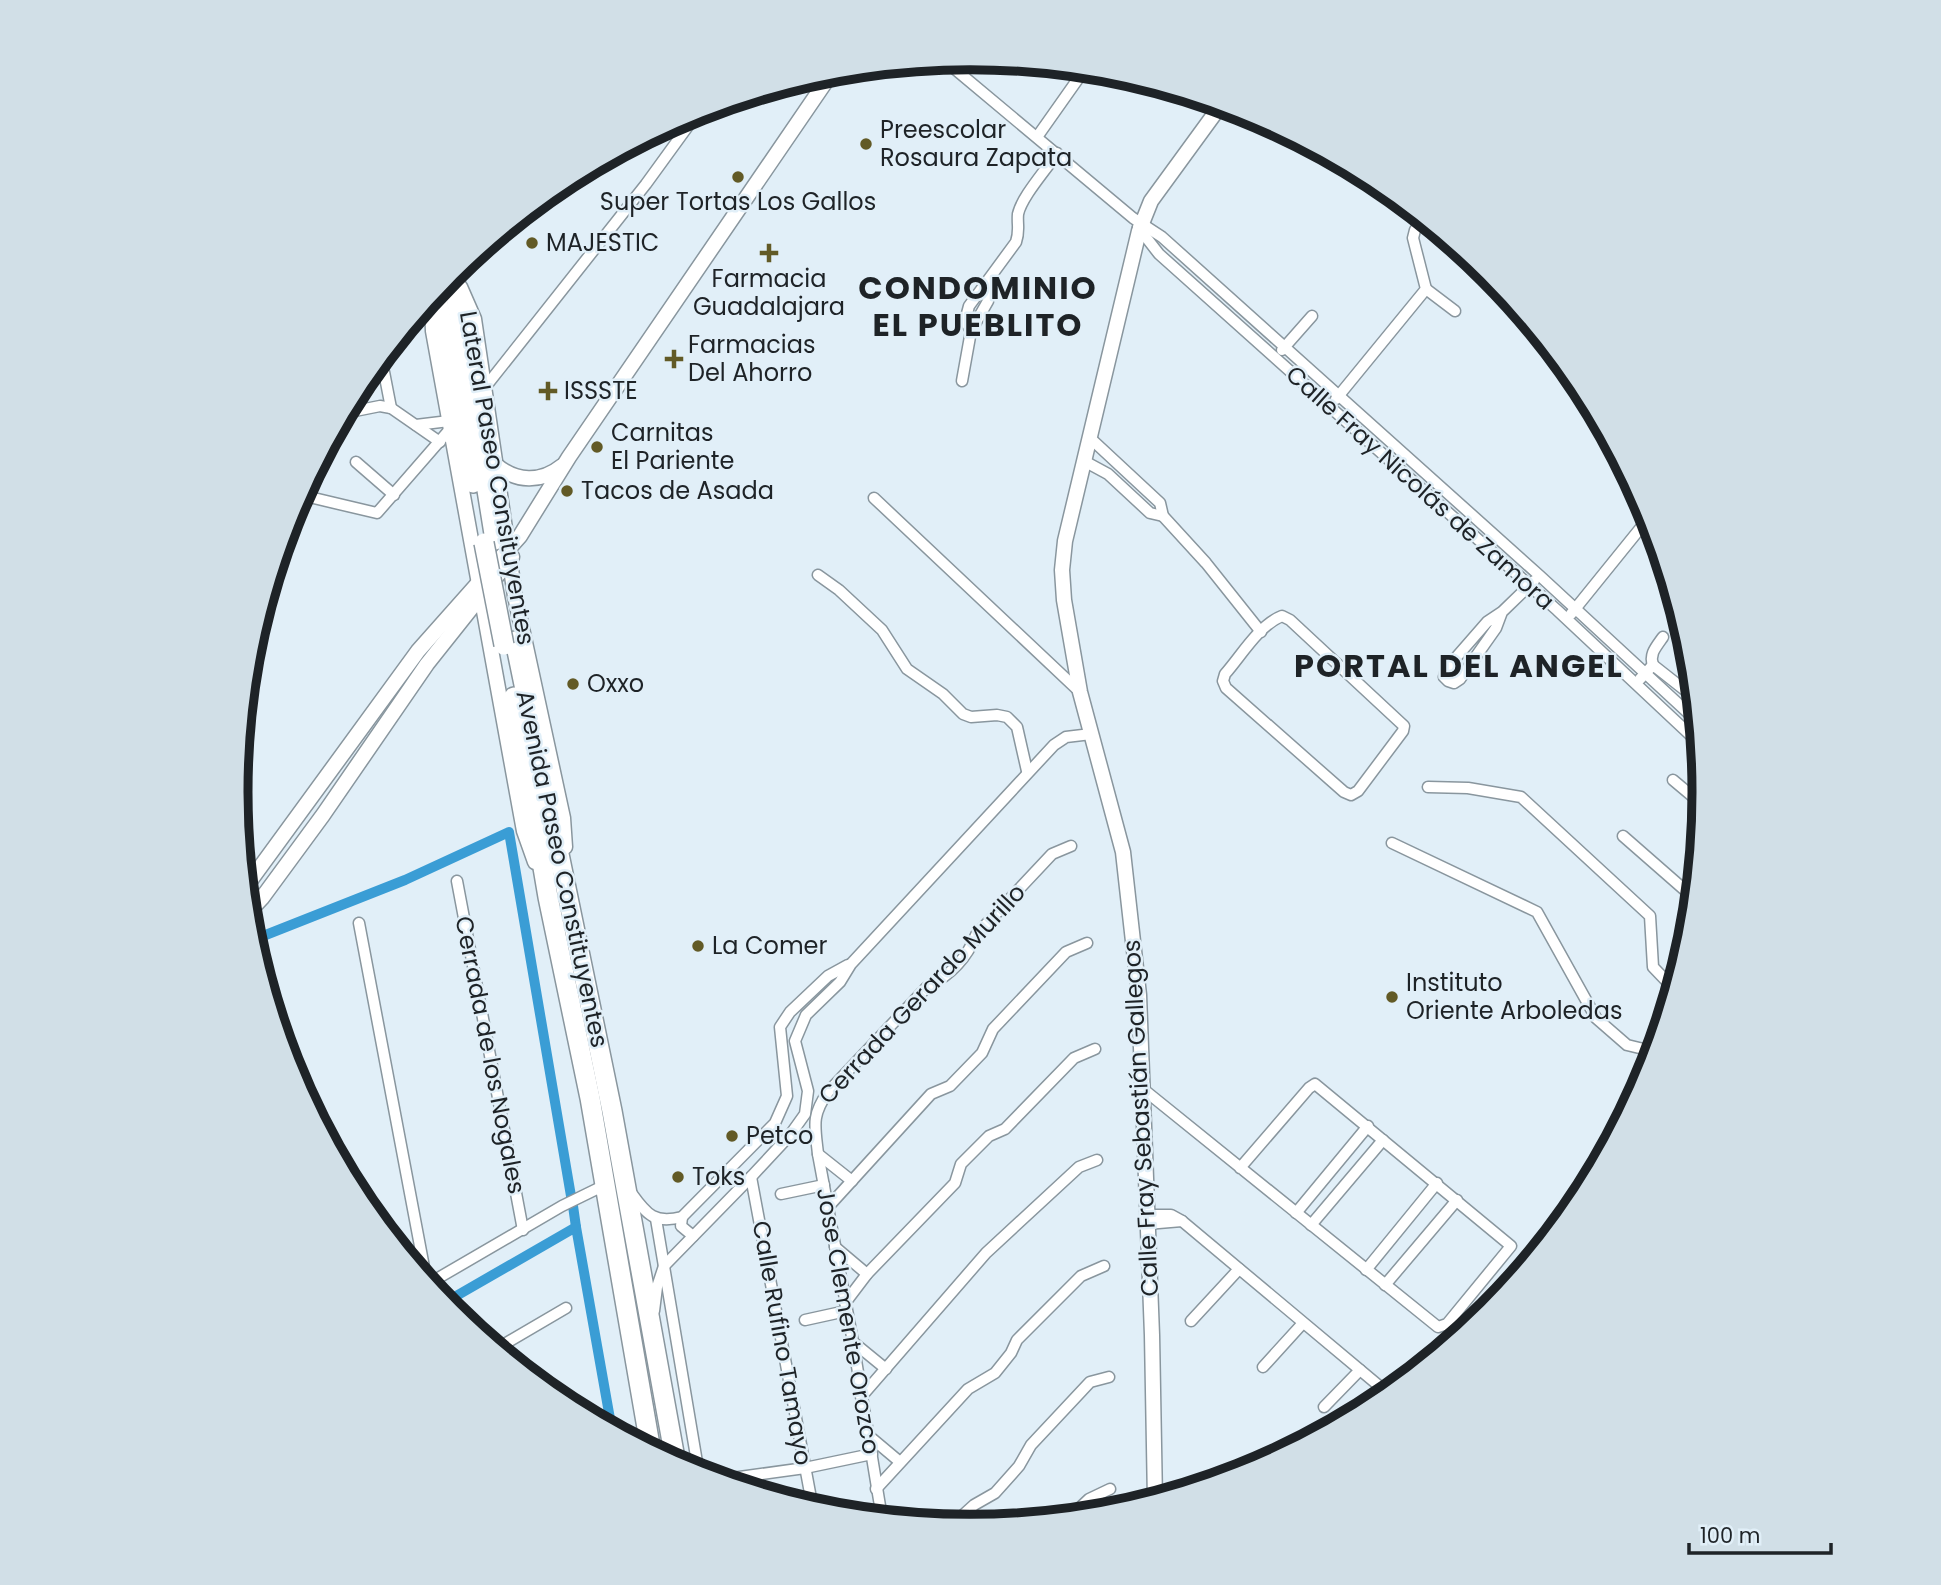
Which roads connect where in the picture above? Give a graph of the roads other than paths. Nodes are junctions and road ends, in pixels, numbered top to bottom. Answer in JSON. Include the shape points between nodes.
{"nodes":[{"id":1,"x":957,"y":71,"type":"edge"},
{"id":2,"x":1079,"y":78,"type":"edge"},
{"id":3,"x":823,"y":86,"type":"edge"},
{"id":4,"x":1215,"y":113,"type":"edge"},
{"id":5,"x":686,"y":129,"type":"edge"},
{"id":6,"x":1037,"y":137,"type":"junction"},
{"id":7,"x":1057,"y":153,"type":"junction"},
{"id":8,"x":1138,"y":224,"type":"junction"},
{"id":9,"x":1418,"y":226,"type":"edge"},
{"id":10,"x":458,"y":284,"type":"edge"},
{"id":11,"x":1426,"y":289,"type":"junction"},
{"id":12,"x":451,"y":291,"type":"edge"},
{"id":13,"x":441,"y":301,"type":"edge"},
{"id":14,"x":432,"y":310,"type":"edge"},
{"id":15,"x":1455,"y":311,"type":"dead end"},
{"id":16,"x":449,"y":314,"type":"junction"},
{"id":17,"x":1312,"y":316,"type":"dead end"},
{"id":18,"x":1284,"y":347,"type":"junction"},
{"id":19,"x":1275,"y":359,"type":"junction"},
{"id":20,"x":384,"y":372,"type":"dead end"},
{"id":21,"x":962,"y":381,"type":"dead end"},
{"id":22,"x":484,"y":390,"type":"junction"},
{"id":23,"x":1339,"y":395,"type":"junction"},
{"id":24,"x":1329,"y":407,"type":"junction"},
{"id":25,"x":391,"y":408,"type":"junction"},
{"id":26,"x":358,"y":410,"type":"edge"},
{"id":27,"x":416,"y":425,"type":"junction"},
{"id":28,"x":450,"y":425,"type":"junction"},
{"id":29,"x":1089,"y":437,"type":"junction"},
{"id":30,"x":440,"y":442,"type":"junction"},
{"id":31,"x":1084,"y":461,"type":"junction"},
{"id":32,"x":356,"y":462,"type":"dead end"},
{"id":33,"x":565,"y":463,"type":"junction"},
{"id":34,"x":496,"y":465,"type":"junction"},
{"id":35,"x":394,"y":495,"type":"junction"},
{"id":36,"x":312,"y":498,"type":"edge"},
{"id":37,"x":874,"y":498,"type":"dead end"},
{"id":38,"x":1163,"y":516,"type":"junction"},
{"id":39,"x":1642,"y":526,"type":"edge"},
{"id":40,"x":509,"y":555,"type":"junction"},
{"id":41,"x":818,"y":575,"type":"dead end"},
{"id":42,"x":1539,"y":576,"type":"junction"},
{"id":43,"x":1530,"y":585,"type":"junction"},
{"id":44,"x":480,"y":589,"type":"junction"},
{"id":45,"x":515,"y":596,"type":"junction"},
{"id":46,"x":1575,"y":610,"type":"junction"},
{"id":47,"x":1502,"y":612,"type":"junction"},
{"id":48,"x":485,"y":618,"type":"junction"},
{"id":49,"x":1567,"y":619,"type":"junction"},
{"id":50,"x":522,"y":629,"type":"junction"},
{"id":51,"x":1261,"y":632,"type":"junction"},
{"id":52,"x":1663,"y":637,"type":"dead end"},
{"id":53,"x":490,"y":643,"type":"junction"},
{"id":54,"x":418,"y":651,"type":"junction"},
{"id":55,"x":427,"y":664,"type":"junction"},
{"id":56,"x":1653,"y":665,"type":"junction"},
{"id":57,"x":1644,"y":674,"type":"junction"},
{"id":58,"x":1635,"y":684,"type":"junction"},
{"id":59,"x":1686,"y":691,"type":"joint"},
{"id":60,"x":1080,"y":692,"type":"junction"},
{"id":61,"x":1676,"y":702,"type":"junction"},
{"id":62,"x":1688,"y":713,"type":"edge"},
{"id":63,"x":1091,"y":734,"type":"junction"},
{"id":64,"x":1690,"y":736,"type":"edge"},
{"id":65,"x":1027,"y":771,"type":"junction"},
{"id":66,"x":1673,"y":780,"type":"dead end"},
{"id":67,"x":1428,"y":787,"type":"dead end"},
{"id":68,"x":1693,"y":797,"type":"edge"},
{"id":69,"x":1623,"y":836,"type":"dead end"},
{"id":70,"x":1392,"y":843,"type":"dead end"},
{"id":71,"x":1071,"y":846,"type":"dead end"},
{"id":72,"x":253,"y":877,"type":"edge"},
{"id":73,"x":457,"y":881,"type":"dead end"},
{"id":74,"x":1686,"y":891,"type":"edge"},
{"id":75,"x":558,"y":896,"type":"junction"},
{"id":76,"x":257,"y":903,"type":"edge"},
{"id":77,"x":359,"y":923,"type":"dead end"},
{"id":78,"x":1087,"y":943,"type":"dead end"},
{"id":79,"x":851,"y":964,"type":"junction"},
{"id":80,"x":1667,"y":982,"type":"edge"},
{"id":81,"x":1095,"y":1049,"type":"dead end"},
{"id":82,"x":1646,"y":1049,"type":"edge"},
{"id":83,"x":1143,"y":1089,"type":"junction"},
{"id":84,"x":815,"y":1123,"type":"joint"},
{"id":85,"x":1368,"y":1126,"type":"junction"},
{"id":86,"x":1382,"y":1140,"type":"junction"},
{"id":87,"x":818,"y":1154,"type":"junction"},
{"id":88,"x":1097,"y":1160,"type":"dead end"},
{"id":89,"x":1240,"y":1168,"type":"junction"},
{"id":90,"x":751,"y":1177,"type":"junction"},
{"id":91,"x":852,"y":1181,"type":"junction"},
{"id":92,"x":1437,"y":1183,"type":"junction"},
{"id":93,"x":605,"y":1185,"type":"junction"},
{"id":94,"x":625,"y":1185,"type":"junction"},
{"id":95,"x":824,"y":1185,"type":"junction"},
{"id":96,"x":780,"y":1194,"type":"dead end"},
{"id":97,"x":1457,"y":1200,"type":"junction"},
{"id":98,"x":828,"y":1207,"type":"junction"},
{"id":99,"x":1296,"y":1213,"type":"junction"},
{"id":100,"x":682,"y":1217,"type":"junction"},
{"id":101,"x":656,"y":1219,"type":"junction"},
{"id":102,"x":1147,"y":1219,"type":"junction"},
{"id":103,"x":1311,"y":1225,"type":"junction"},
{"id":104,"x":523,"y":1230,"type":"junction"},
{"id":105,"x":694,"y":1236,"type":"junction"},
{"id":106,"x":835,"y":1247,"type":"junction"},
{"id":107,"x":424,"y":1265,"type":"edge"},
{"id":108,"x":664,"y":1266,"type":"junction"},
{"id":109,"x":1104,"y":1266,"type":"dead end"},
{"id":110,"x":1239,"y":1269,"type":"junction"},
{"id":111,"x":1366,"y":1270,"type":"junction"},
{"id":112,"x":867,"y":1274,"type":"junction"},
{"id":113,"x":436,"y":1278,"type":"edge"},
{"id":114,"x":1385,"y":1285,"type":"junction"},
{"id":115,"x":846,"y":1307,"type":"junction"},
{"id":116,"x":566,"y":1308,"type":"dead end"},
{"id":117,"x":806,"y":1320,"type":"dead end"},
{"id":118,"x":1191,"y":1321,"type":"dead end"},
{"id":119,"x":1303,"y":1323,"type":"junction"},
{"id":120,"x":651,"y":1328,"type":"junction"},
{"id":121,"x":853,"y":1342,"type":"junction"},
{"id":122,"x":504,"y":1344,"type":"edge"},
{"id":123,"x":1263,"y":1367,"type":"dead end"},
{"id":124,"x":886,"y":1369,"type":"junction"},
{"id":125,"x":1360,"y":1370,"type":"junction"},
{"id":126,"x":1109,"y":1377,"type":"dead end"},
{"id":127,"x":1380,"y":1387,"type":"edge"},
{"id":128,"x":862,"y":1396,"type":"junction"},
{"id":129,"x":1324,"y":1407,"type":"dead end"},
{"id":130,"x":869,"y":1436,"type":"junction"},
{"id":131,"x":649,"y":1439,"type":"edge"},
{"id":132,"x":674,"y":1450,"type":"edge"},
{"id":133,"x":872,"y":1454,"type":"junction"},
{"id":134,"x":697,"y":1461,"type":"edge"},
{"id":135,"x":900,"y":1462,"type":"junction"},
{"id":136,"x":805,"y":1468,"type":"junction"},
{"id":137,"x":739,"y":1477,"type":"edge"},
{"id":138,"x":876,"y":1489,"type":"junction"},
{"id":139,"x":1110,"y":1489,"type":"dead end"},
{"id":140,"x":1155,"y":1491,"type":"edge"},
{"id":141,"x":811,"y":1496,"type":"edge"},
{"id":142,"x":1081,"y":1506,"type":"edge"},
{"id":143,"x":880,"y":1509,"type":"edge"},
{"id":144,"x":963,"y":1515,"type":"edge"}],
"edges":[{"from":1,"to":6,"type":"street"},
{"from":2,"to":6,"type":"street"},
{"from":3,"to":33,"type":"street"},
{"from":4,"to":8,"type":"street","name":"Calle Fray Sebastián Gallegos"},
{"from":5,"to":22,"type":"street"},
{"from":6,"to":7,"type":"street"},
{"from":7,"to":8,"type":"street"},
{"from":7,"to":21,"type":"street","via":[[1018,215],[1016,242],[969,306],[965,321],[971,331]]},
{"from":8,"to":18,"type":"street","name":"Calle Fray Nicolás de Zamora","via":[[1162,237]]},
{"from":8,"to":19,"type":"street","name":"Calle Fray Nicolás de Zamora","via":[[1159,254]]},
{"from":8,"to":29,"type":"street","name":"Calle Fray Sebastián Gallegos"},
{"from":9,"to":11,"type":"street","via":[[1413,238]]},
{"from":10,"to":22,"type":"street","name":"Lateral Paseo Consituyentes","via":[[474,320]]},
{"from":11,"to":15,"type":"street"},
{"from":11,"to":23,"type":"street"},
{"from":12,"to":16,"type":"highway","name":"Avenida Paseo Constituyentes"},
{"from":13,"to":16,"type":"highway","name":"Avenida Paseo Constituyentes"},
{"from":14,"to":28,"type":"street","name":"Lateral Paseo Consituyentes"},
{"from":16,"to":75,"type":"highway","name":"Avenida Paseo Constituyentes","bridge":true,"via":[[504,645]]},
{"from":17,"to":18,"type":"street"},
{"from":18,"to":19,"type":"street"},
{"from":18,"to":23,"type":"street","name":"Calle Fray Nicolás de Zamora"},
{"from":19,"to":24,"type":"street","name":"Calle Fray Nicolás de Zamora"},
{"from":20,"to":25,"type":"street"},
{"from":22,"to":34,"type":"street","name":"Lateral Paseo Consituyentes"},
{"from":23,"to":24,"type":"street"},
{"from":23,"to":42,"type":"street","name":"Calle Fray Nicolás de Zamora"},
{"from":24,"to":43,"type":"street","name":"Calle Fray Nicolás de Zamora"},
{"from":25,"to":26,"type":"street"},
{"from":25,"to":27,"type":"street"},
{"from":27,"to":28,"type":"street"},
{"from":27,"to":30,"type":"street"},
{"from":28,"to":30,"type":"street"},
{"from":28,"to":44,"type":"street","name":"Lateral Paseo Consituyentes"},
{"from":29,"to":31,"type":"street","name":"Calle Fray Sebastián Gallegos"},
{"from":29,"to":38,"type":"street","via":[[1160,503]]},
{"from":30,"to":35,"type":"street"},
{"from":31,"to":38,"type":"street","via":[[1105,472],[1150,513]]},
{"from":31,"to":60,"type":"street","name":"Calle Fray Sebastián Gallegos","via":[[1062,570]]},
{"from":32,"to":35,"type":"street"},
{"from":33,"to":34,"type":"street","via":[[529,479],[508,474]]},
{"from":33,"to":40,"type":"street"},
{"from":34,"to":40,"type":"street","name":"Lateral Paseo Consituyentes"},
{"from":35,"to":36,"type":"street","via":[[377,513]]},
{"from":37,"to":60,"type":"street"},
{"from":38,"to":51,"type":"street"},
{"from":39,"to":46,"type":"street"},
{"from":40,"to":44,"type":"street"},
{"from":40,"to":45,"type":"street","name":"Lateral Paseo Consituyentes"},
{"from":41,"to":65,"type":"street","via":[[882,630],[907,669],[963,714],[1006,717],[1017,727]]},
{"from":42,"to":43,"type":"street"},
{"from":42,"to":46,"type":"street","name":"Calle Fray Nicolás de Zamora"},
{"from":43,"to":47,"type":"street"},
{"from":43,"to":49,"type":"street","name":"Calle Fray Nicolás de Zamora"},
{"from":44,"to":48,"type":"street","name":"Lateral Paseo Consituyentes"},
{"from":44,"to":54,"type":"street"},
{"from":44,"to":55,"type":"street"},
{"from":45,"to":48,"type":"street","via":[[502,614]]},
{"from":45,"to":50,"type":"street","name":"Lateral Paseo Consituyentes"},
{"from":46,"to":49,"type":"street"},
{"from":46,"to":57,"type":"street","name":"Calle Fray Nicolás de Zamora"},
{"from":47,"to":47,"type":"street","via":[[1487,622],[1446,669],[1448,681],[1460,679]]},
{"from":48,"to":53,"type":"street","name":"Lateral Paseo Consituyentes"},
{"from":49,"to":58,"type":"street","name":"Calle Fray Nicolás de Zamora"},
{"from":50,"to":53,"type":"street","via":[[508,625]]},
{"from":50,"to":75,"type":"street","name":"Lateral Paseo Consituyentes","via":[[563,818]]},
{"from":51,"to":51,"type":"street","via":[[1226,674],[1226,688],[1351,795],[1404,726],[1290,620],[1282,616]]},
{"from":52,"to":56,"type":"street","via":[[1653,652]]},
{"from":53,"to":75,"type":"street","name":"Lateral Paseo Consituyentes","via":[[524,831]]},
{"from":54,"to":55,"type":"street"},
{"from":54,"to":72,"type":"street"},
{"from":55,"to":76,"type":"street"},
{"from":56,"to":57,"type":"street"},
{"from":56,"to":59,"type":"street"},
{"from":57,"to":58,"type":"street"},
{"from":57,"to":61,"type":"street","name":"Calle Fray Nicolás de Zamora"},
{"from":58,"to":64,"type":"street","name":"Calle Fray Nicolás de Zamora"},
{"from":59,"to":61,"type":"street"},
{"from":60,"to":63,"type":"street","name":"Calle Fray Sebastián Gallegos"},
{"from":61,"to":62,"type":"street","name":"Calle Fray Nicolás de Zamora"},
{"from":63,"to":65,"type":"street","via":[[1066,737]]},
{"from":63,"to":83,"type":"street","name":"Calle Fray Sebastián Gallegos","via":[[1123,852],[1139,995]]},
{"from":65,"to":79,"type":"street"},
{"from":66,"to":68,"type":"street"},
{"from":67,"to":80,"type":"street","via":[[1468,788],[1523,798],[1650,916],[1653,967]]},
{"from":69,"to":74,"type":"street"},
{"from":70,"to":82,"type":"street","via":[[1537,912],[1596,1018],[1627,1045]]},
{"from":71,"to":84,"type":"street","name":"Cerrada Gerardo Murillo","via":[[1052,854],[976,935],[971,949],[944,978],[927,987],[828,1092],[817,1107]]},
{"from":73,"to":104,"type":"street","name":"Cerrada de los Nogales"},
{"from":75,"to":93,"type":"highway","name":"Avenida Paseo Constituyentes"},
{"from":75,"to":94,"type":"highway","name":"Avenida Paseo Constituyentes"},
{"from":77,"to":107,"type":"street"},
{"from":78,"to":91,"type":"street","via":[[1066,952],[993,1029],[982,1053],[950,1086],[931,1094]]},
{"from":79,"to":90,"type":"street","via":[[840,982],[806,1015],[795,1041],[808,1091],[804,1114]]},
{"from":79,"to":100,"type":"street","via":[[828,976],[780,1027],[787,1096],[775,1123]]},
{"from":81,"to":112,"type":"street","via":[[1074,1058],[1005,1129],[989,1136],[961,1164],[956,1182]]},
{"from":83,"to":89,"type":"street"},
{"from":83,"to":102,"type":"street","name":"Calle Fray Sebastián Gallegos"},
{"from":84,"to":87,"type":"street","name":"Jose Clemente Orozco"},
{"from":85,"to":86,"type":"street"},
{"from":85,"to":89,"type":"street","via":[[1315,1084]]},
{"from":85,"to":99,"type":"street"},
{"from":86,"to":92,"type":"street"},
{"from":86,"to":103,"type":"street"},
{"from":87,"to":91,"type":"street"},
{"from":87,"to":95,"type":"street","name":"Jose Clemente Orozco"},
{"from":88,"to":124,"type":"street","via":[[1079,1167],[993,1246]]},
{"from":89,"to":99,"type":"street"},
{"from":90,"to":105,"type":"street"},
{"from":90,"to":136,"type":"street","name":"Calle Rufino Tamayo"},
{"from":91,"to":98,"type":"street"},
{"from":92,"to":97,"type":"street"},
{"from":92,"to":111,"type":"street"},
{"from":93,"to":104,"type":"street"},
{"from":93,"to":131,"type":"highway","name":"Avenida Paseo Constituyentes"},
{"from":94,"to":101,"type":"street","via":[[640,1207]]},
{"from":94,"to":120,"type":"highway","name":"Avenida Paseo Constituyentes"},
{"from":95,"to":96,"type":"street"},
{"from":95,"to":98,"type":"street","name":"Jose Clemente Orozco"},
{"from":97,"to":114,"type":"street"},
{"from":97,"to":114,"type":"street","via":[[1507,1240],[1511,1246],[1507,1254],[1443,1327]]},
{"from":98,"to":106,"type":"street","name":"Jose Clemente Orozco"},
{"from":99,"to":103,"type":"street"},
{"from":100,"to":101,"type":"street"},
{"from":100,"to":105,"type":"street","via":[[681,1226]]},
{"from":101,"to":108,"type":"street"},
{"from":102,"to":110,"type":"street","via":[[1182,1221]]},
{"from":102,"to":140,"type":"street","name":"Calle Fray Sebastián Gallegos"},
{"from":103,"to":111,"type":"street"},
{"from":104,"to":113,"type":"street"},
{"from":105,"to":108,"type":"street"},
{"from":106,"to":112,"type":"street"},
{"from":106,"to":115,"type":"street","name":"Jose Clemente Orozco"},
{"from":108,"to":120,"type":"street"},
{"from":108,"to":134,"type":"street"},
{"from":109,"to":135,"type":"street","via":[[1081,1276],[1017,1340],[995,1373],[968,1389]]},
{"from":110,"to":118,"type":"street"},
{"from":110,"to":119,"type":"street"},
{"from":111,"to":114,"type":"street"},
{"from":112,"to":115,"type":"street"},
{"from":115,"to":117,"type":"street"},
{"from":115,"to":121,"type":"street","name":"Jose Clemente Orozco"},
{"from":116,"to":122,"type":"street"},
{"from":119,"to":123,"type":"street"},
{"from":119,"to":125,"type":"street"},
{"from":120,"to":132,"type":"highway","name":"Avenida Paseo Constituyentes"},
{"from":121,"to":124,"type":"street"},
{"from":121,"to":128,"type":"street","name":"Jose Clemente Orozco"},
{"from":124,"to":128,"type":"street"},
{"from":125,"to":127,"type":"street"},
{"from":125,"to":129,"type":"street"},
{"from":126,"to":144,"type":"street","via":[[1090,1382],[1031,1445],[995,1493]]},
{"from":128,"to":130,"type":"street","name":"Jose Clemente Orozco"},
{"from":130,"to":133,"type":"street","name":"Jose Clemente Orozco"},
{"from":130,"to":135,"type":"street"},
{"from":133,"to":136,"type":"street"},
{"from":133,"to":138,"type":"street","name":"Jose Clemente Orozco"},
{"from":135,"to":138,"type":"street"},
{"from":136,"to":137,"type":"street"},
{"from":136,"to":141,"type":"street","name":"Calle Rufino Tamayo"},
{"from":138,"to":143,"type":"street","name":"Jose Clemente Orozco"},
{"from":139,"to":142,"type":"street"}]}
